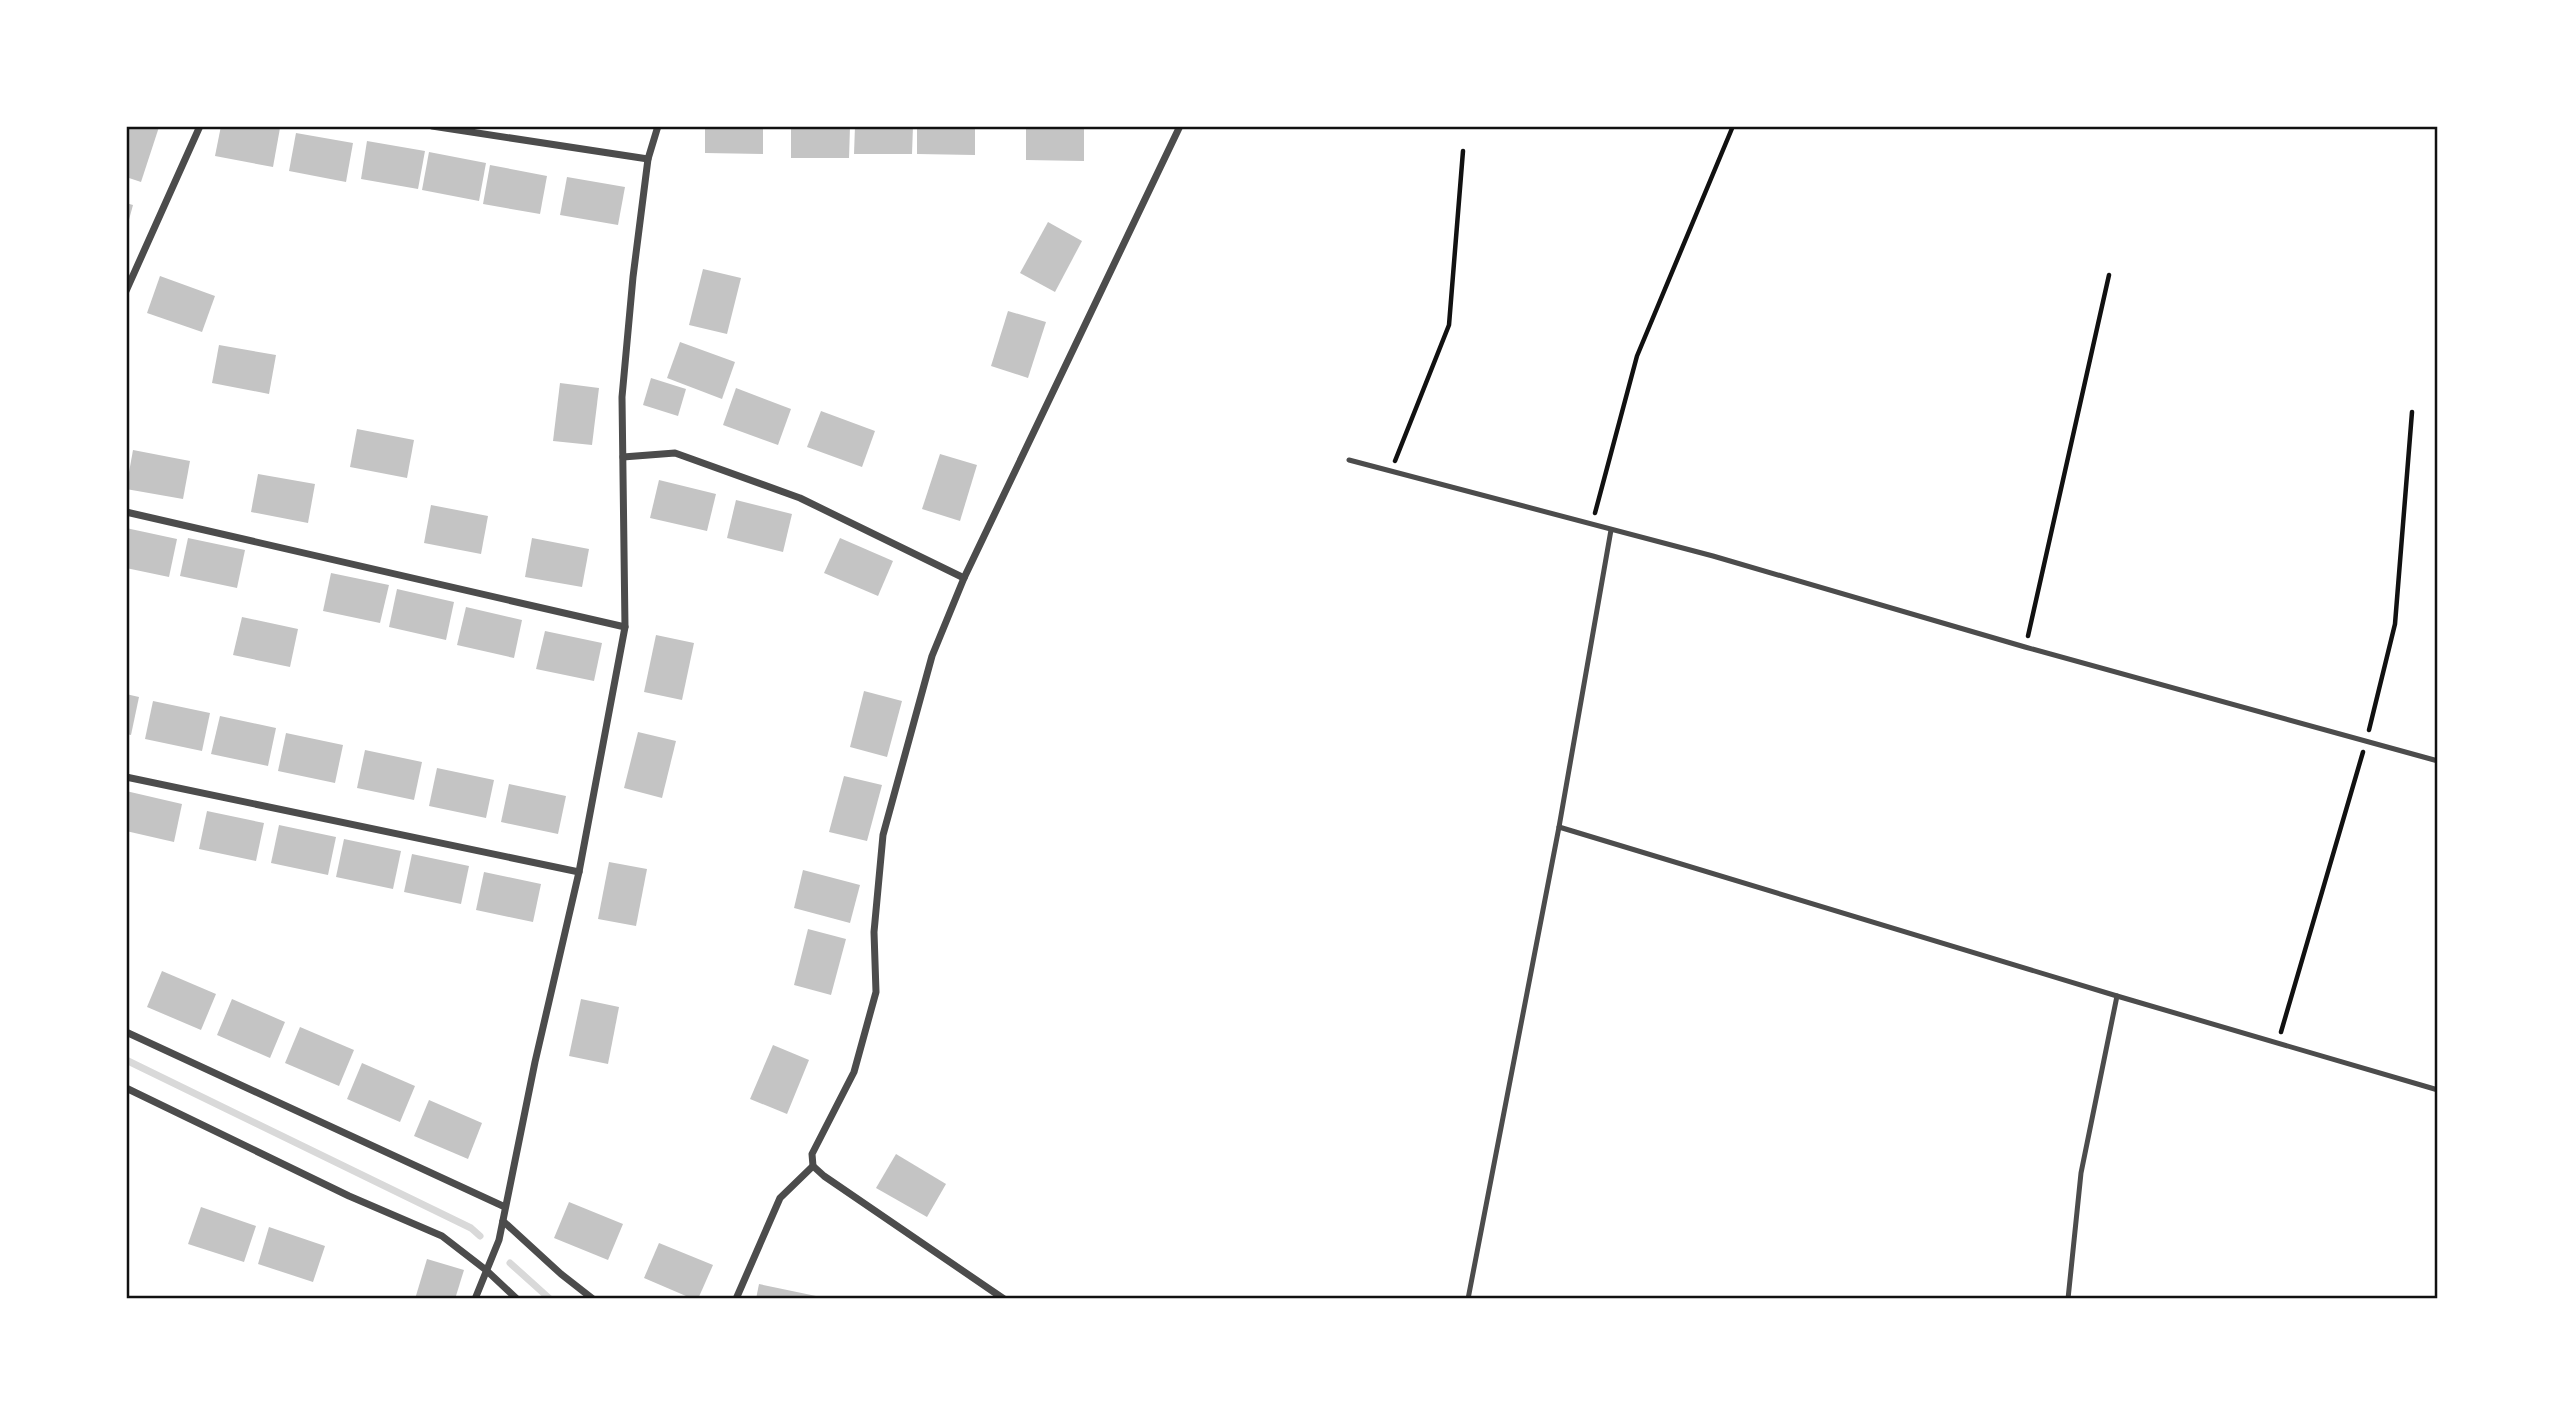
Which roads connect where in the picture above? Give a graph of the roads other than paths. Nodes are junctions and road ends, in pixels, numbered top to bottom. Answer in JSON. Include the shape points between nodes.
{"nodes":[{"id":1,"x":200,"y":126,"type":"edge"},
{"id":2,"x":432,"y":126,"type":"edge"},
{"id":3,"x":658,"y":126,"type":"edge"},
{"id":4,"x":1180,"y":126,"type":"edge"},
{"id":5,"x":648,"y":159,"type":"junction"},
{"id":6,"x":126,"y":291,"type":"edge"},
{"id":7,"x":623,"y":457,"type":"junction"},
{"id":8,"x":1349,"y":460,"type":"dead end"},
{"id":9,"x":126,"y":512,"type":"edge"},
{"id":10,"x":1611,"y":530,"type":"junction"},
{"id":11,"x":964,"y":578,"type":"junction"},
{"id":12,"x":625,"y":627,"type":"junction"},
{"id":13,"x":2438,"y":761,"type":"edge"},
{"id":14,"x":126,"y":777,"type":"edge"},
{"id":15,"x":1559,"y":827,"type":"junction"},
{"id":16,"x":579,"y":872,"type":"junction"},
{"id":17,"x":2117,"y":996,"type":"junction"},
{"id":18,"x":126,"y":1032,"type":"edge"},
{"id":19,"x":126,"y":1088,"type":"edge"},
{"id":20,"x":2438,"y":1090,"type":"edge"},
{"id":21,"x":813,"y":1166,"type":"junction"},
{"id":22,"x":505,"y":1207,"type":"junction"},
{"id":23,"x":503,"y":1221,"type":"junction"},
{"id":24,"x":486,"y":1270,"type":"junction"},
{"id":25,"x":475,"y":1299,"type":"edge"},
{"id":26,"x":517,"y":1299,"type":"edge"},
{"id":27,"x":593,"y":1299,"type":"edge"},
{"id":28,"x":736,"y":1299,"type":"edge"},
{"id":29,"x":1004,"y":1299,"type":"edge"},
{"id":30,"x":1468,"y":1299,"type":"edge"},
{"id":31,"x":2068,"y":1299,"type":"edge"}],
"edges":[{"from":1,"to":6,"type":"street"},
{"from":2,"to":5,"type":"street"},
{"from":3,"to":5,"type":"street"},
{"from":4,"to":11,"type":"street"},
{"from":5,"to":7,"type":"street","via":[[623,384]]},
{"from":7,"to":11,"type":"street","via":[[675,453],[800,498]]},
{"from":7,"to":12,"type":"street"},
{"from":8,"to":10,"type":"lane"},
{"from":9,"to":12,"type":"street"},
{"from":10,"to":13,"type":"lane"},
{"from":10,"to":15,"type":"lane"},
{"from":11,"to":21,"type":"street","via":[[932,656],[883,835],[874,932],[876,992],[854,1072],[812,1154]]},
{"from":12,"to":16,"type":"street"},
{"from":14,"to":16,"type":"street"},
{"from":15,"to":17,"type":"lane"},
{"from":15,"to":30,"type":"lane"},
{"from":16,"to":22,"type":"street"},
{"from":17,"to":20,"type":"lane"},
{"from":17,"to":31,"type":"lane","via":[[2081,1173]]},
{"from":18,"to":22,"type":"street"},
{"from":19,"to":24,"type":"street","via":[[442,1236]]},
{"from":21,"to":28,"type":"street","via":[[780,1199]]},
{"from":21,"to":29,"type":"street"},
{"from":22,"to":23,"type":"street"},
{"from":23,"to":24,"type":"street"},
{"from":23,"to":27,"type":"street"},
{"from":24,"to":25,"type":"street"},
{"from":24,"to":26,"type":"street"}]}
